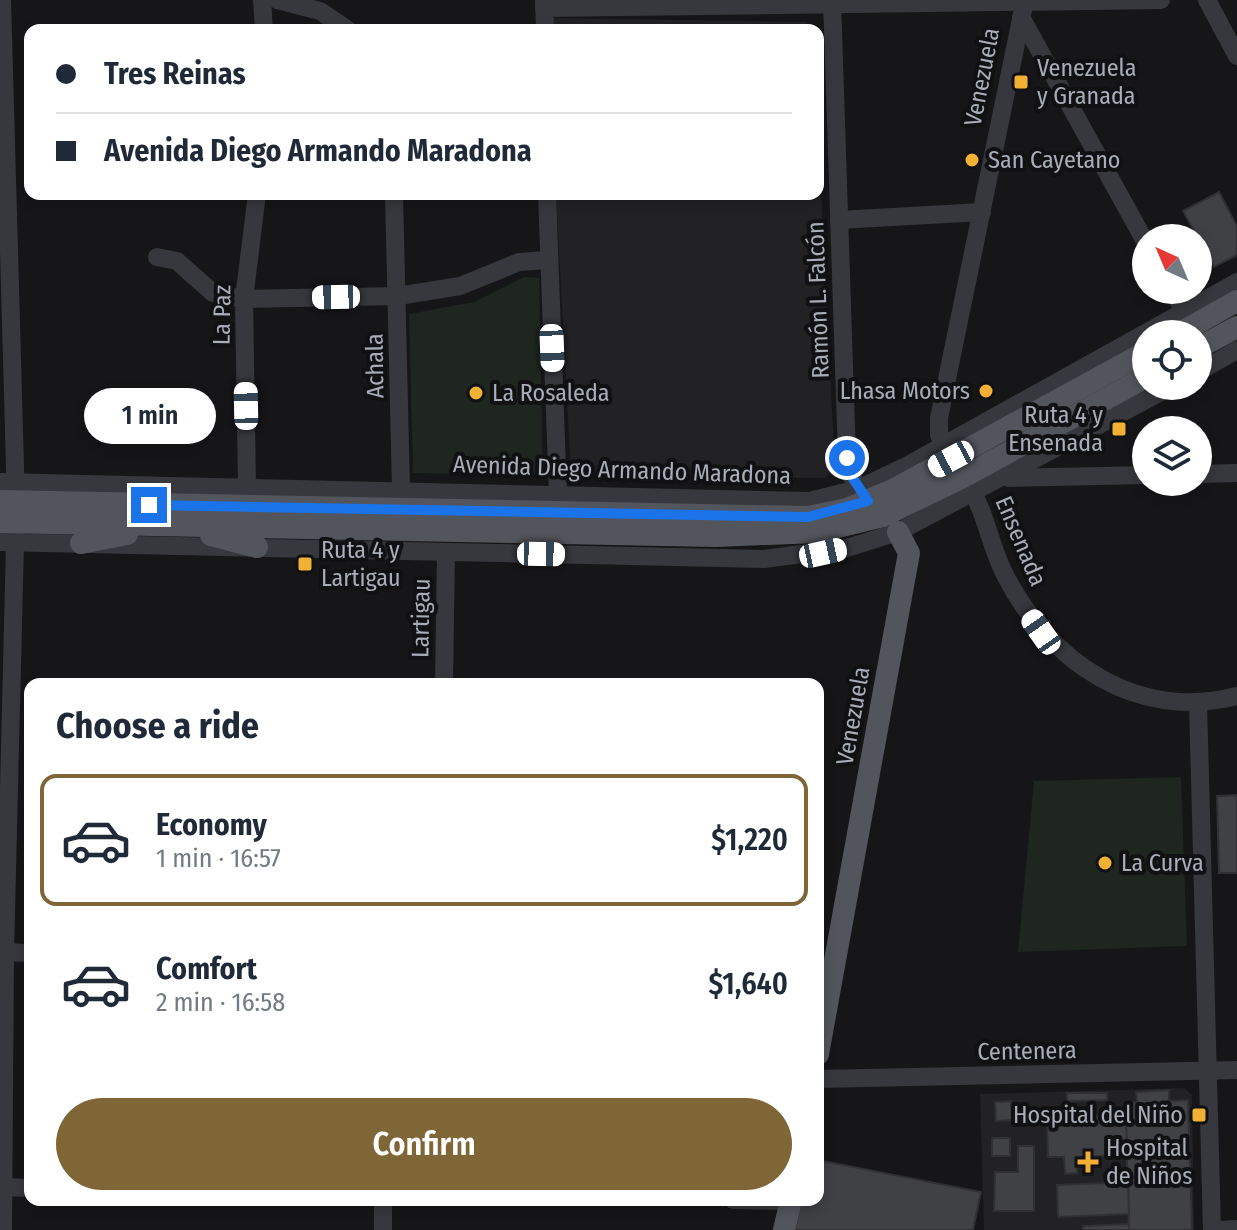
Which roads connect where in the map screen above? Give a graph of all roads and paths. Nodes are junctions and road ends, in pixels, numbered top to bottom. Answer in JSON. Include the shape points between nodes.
{"nodes":[{"id":1,"x":2,"y":0,"type":"edge"},
{"id":2,"x":262,"y":0,"type":"edge"},
{"id":3,"x":277,"y":0,"type":"edge"},
{"id":4,"x":1161,"y":0,"type":"edge"},
{"id":5,"x":1207,"y":0,"type":"edge"},
{"id":6,"x":832,"y":2,"type":"edge"},
{"id":7,"x":544,"y":4,"type":"edge"},
{"id":8,"x":1023,"y":7,"type":"edge"},
{"id":9,"x":264,"y":24,"type":"edge"},
{"id":10,"x":339,"y":24,"type":"edge"},
{"id":11,"x":545,"y":24,"type":"edge"},
{"id":12,"x":1237,"y":56,"type":"edge"},
{"id":13,"x":256,"y":200,"type":"edge"},
{"id":14,"x":394,"y":200,"type":"edge"},
{"id":15,"x":547,"y":200,"type":"edge"},
{"id":16,"x":982,"y":212,"type":"junction"},
{"id":17,"x":839,"y":220,"type":"junction"},
{"id":18,"x":1136,"y":224,"type":"edge"},
{"id":19,"x":157,"y":257,"type":"dead end"},
{"id":20,"x":548,"y":260,"type":"junction"},
{"id":21,"x":1237,"y":282,"type":"edge"},
{"id":22,"x":398,"y":296,"type":"junction"},
{"id":23,"x":244,"y":299,"type":"junction"},
{"id":24,"x":1237,"y":301,"type":"edge"},
{"id":25,"x":1180,"y":304,"type":"edge"},
{"id":26,"x":1184,"y":311,"type":"junction"},
{"id":27,"x":1203,"y":320,"type":"edge"},
{"id":28,"x":1237,"y":327,"type":"edge"},
{"id":29,"x":1212,"y":340,"type":"edge"},
{"id":30,"x":1237,"y":350,"type":"edge"},
{"id":31,"x":1132,"y":361,"type":"edge"},
{"id":32,"x":1212,"y":364,"type":"edge"},
{"id":33,"x":1132,"y":384,"type":"edge"},
{"id":34,"x":1146,"y":400,"type":"edge"},
{"id":35,"x":958,"y":469,"type":"junction"},
{"id":36,"x":1237,"y":473,"type":"edge"},
{"id":37,"x":1212,"y":474,"type":"edge"},
{"id":38,"x":1132,"y":475,"type":"edge"},
{"id":39,"x":1002,"y":478,"type":"junction"},
{"id":40,"x":247,"y":486,"type":"junction"},
{"id":41,"x":401,"y":489,"type":"junction"},
{"id":42,"x":558,"y":495,"type":"junction"},
{"id":43,"x":877,"y":509,"type":"junction"},
{"id":44,"x":7,"y":512,"type":"edge"},
{"id":45,"x":173,"y":525,"type":"junction"},
{"id":46,"x":81,"y":543,"type":"junction"},
{"id":47,"x":257,"y":547,"type":"junction"},
{"id":48,"x":446,"y":552,"type":"junction"},
{"id":49,"x":444,"y":678,"type":"edge"},
{"id":50,"x":1237,"y":696,"type":"edge"},
{"id":51,"x":1198,"y":703,"type":"junction"},
{"id":52,"x":2,"y":952,"type":"edge"},
{"id":53,"x":24,"y":953,"type":"edge"},
{"id":54,"x":826,"y":964,"type":"edge"},
{"id":55,"x":824,"y":986,"type":"edge"},
{"id":56,"x":1237,"y":1070,"type":"edge"},
{"id":57,"x":1209,"y":1071,"type":"junction"},
{"id":58,"x":824,"y":1079,"type":"edge"},
{"id":59,"x":4,"y":1187,"type":"junction"},
{"id":60,"x":24,"y":1188,"type":"edge"},
{"id":61,"x":383,"y":1206,"type":"edge"},
{"id":62,"x":790,"y":1206,"type":"edge"},
{"id":63,"x":1237,"y":1229,"type":"edge"},
{"id":64,"x":3,"y":1230,"type":"edge"},
{"id":65,"x":383,"y":1230,"type":"edge"},
{"id":66,"x":784,"y":1230,"type":"edge"},
{"id":67,"x":1212,"y":1230,"type":"edge"},
{"id":68,"x":1222,"y":1230,"type":"edge"}],
"edges":[{"from":1,"to":44,"type":"street"},
{"from":2,"to":9,"type":"street"},
{"from":3,"to":10,"type":"street","via":[[320,11]]},
{"from":4,"to":8,"type":"street"},
{"from":5,"to":12,"type":"street"},
{"from":6,"to":7,"type":"street"},
{"from":6,"to":8,"type":"street"},
{"from":6,"to":17,"type":"street","name":"Ramón L. Falcón"},
{"from":7,"to":11,"type":"street"},
{"from":8,"to":16,"type":"street","name":"Venezuela"},
{"from":8,"to":18,"type":"street"},
{"from":13,"to":23,"type":"street","name":"La Paz"},
{"from":14,"to":22,"type":"street","name":"Achala"},
{"from":15,"to":20,"type":"street"},
{"from":16,"to":17,"type":"street"},
{"from":16,"to":35,"type":"street","name":"Venezuela","via":[[939,418]]},
{"from":17,"to":43,"type":"street","name":"Ramón L. Falcón","via":[[847,458],[850,474]]},
{"from":19,"to":23,"type":"street","via":[[177,261],[213,293]]},
{"from":20,"to":22,"type":"street","via":[[507,265],[460,286]]},
{"from":20,"to":42,"type":"street"},
{"from":21,"to":26,"type":"street","name":"Avenida Diego Armando Maradona"},
{"from":22,"to":23,"type":"street"},
{"from":22,"to":41,"type":"street","name":"Achala"},
{"from":23,"to":40,"type":"street","name":"La Paz"},
{"from":24,"to":27,"type":"main road"},
{"from":25,"to":26,"type":"street"},
{"from":26,"to":35,"type":"street","name":"Avenida Diego Armando Maradona"},
{"from":28,"to":29,"type":"main road"},
{"from":30,"to":32,"type":"street"},
{"from":31,"to":35,"type":"main road","name":"Avenida Diego Armando Maradona"},
{"from":33,"to":35,"type":"main road","name":"Avenida Diego Armando Maradona"},
{"from":34,"to":39,"type":"street","name":"Avenida Diego Armando Maradona"},
{"from":35,"to":39,"type":"street","name":"Avenida Diego Armando Maradona"},
{"from":35,"to":43,"type":"main road","name":"Avenida Diego Armando Maradona"},
{"from":35,"to":43,"type":"street","name":"Avenida Diego Armando Maradona"},
{"from":35,"to":51,"type":"street","name":"Ensenada","via":[[1006,577],[1041,632],[1063,654],[1124,691]]},
{"from":36,"to":37,"type":"street"},
{"from":38,"to":39,"type":"street"},
{"from":40,"to":41,"type":"street","name":"Avenida Diego Armando Maradona"},
{"from":40,"to":44,"type":"street","name":"Avenida Diego Armando Maradona"},
{"from":41,"to":42,"type":"street","name":"Avenida Diego Armando Maradona"},
{"from":42,"to":43,"type":"street","name":"Avenida Diego Armando Maradona","via":[[809,501]]},
{"from":43,"to":44,"type":"main road","name":"Avenida Diego Armando Maradona","via":[[765,518]]},
{"from":43,"to":45,"type":"main road","name":"Avenida Diego Armando Maradona","via":[[787,536]]},
{"from":43,"to":48,"type":"street","name":"Avenida Diego Armando Maradona","via":[[823,553],[764,559]]},
{"from":43,"to":54,"type":"main road","name":"Venezuela","via":[[909,553]]},
{"from":44,"to":45,"type":"main road","name":"Avenida Diego Armando Maradona"},
{"from":44,"to":46,"type":"street","name":"Avenida Diego Armando Maradona"},
{"from":44,"to":52,"type":"street"},
{"from":45,"to":46,"type":"main road"},
{"from":45,"to":47,"type":"main road"},
{"from":46,"to":47,"type":"street","name":"Avenida Diego Armando Maradona"},
{"from":47,"to":48,"type":"street","name":"Avenida Diego Armando Maradona"},
{"from":48,"to":49,"type":"street","name":"Lartigau"},
{"from":50,"to":51,"type":"street","name":"Ensenada"},
{"from":51,"to":57,"type":"street"},
{"from":52,"to":53,"type":"street"},
{"from":52,"to":59,"type":"street"},
{"from":54,"to":55,"type":"main road","name":"Venezuela"},
{"from":56,"to":57,"type":"street","name":"Centenera"},
{"from":57,"to":58,"type":"street","name":"Centenera"},
{"from":57,"to":67,"type":"street"},
{"from":59,"to":60,"type":"street"},
{"from":59,"to":64,"type":"street"},
{"from":61,"to":65,"type":"street"},
{"from":62,"to":66,"type":"main road"},
{"from":63,"to":68,"type":"street"}]}
